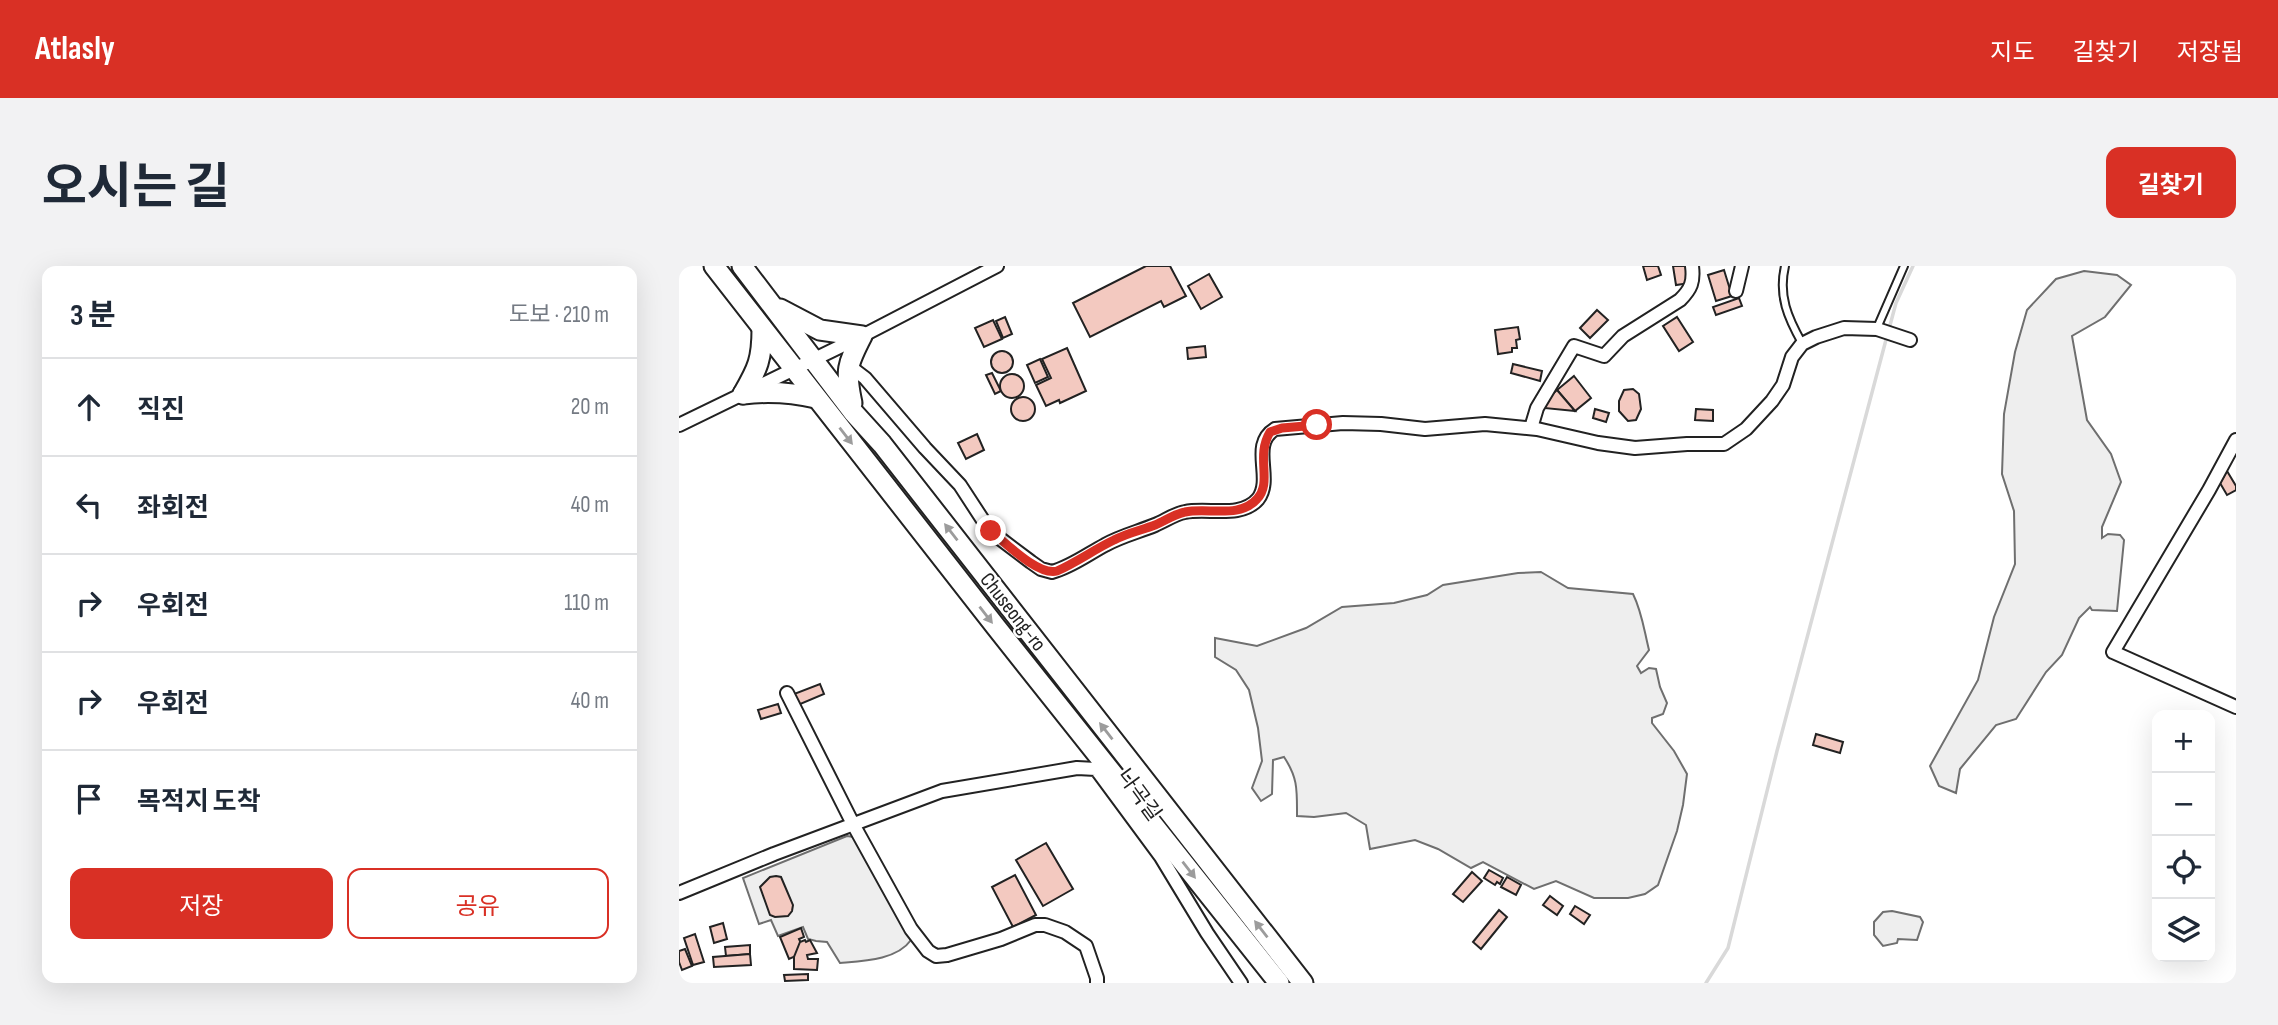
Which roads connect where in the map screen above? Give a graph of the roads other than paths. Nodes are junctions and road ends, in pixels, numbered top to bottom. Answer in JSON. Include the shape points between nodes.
{"nodes":[{"id":1,"x":714,"y":266,"type":"edge"},
{"id":2,"x":742,"y":266,"type":"edge"},
{"id":3,"x":997,"y":266,"type":"edge"},
{"id":4,"x":1692,"y":266,"type":"edge"},
{"id":5,"x":1742,"y":266,"type":"edge"},
{"id":6,"x":1785,"y":266,"type":"edge"},
{"id":7,"x":1904,"y":266,"type":"edge"},
{"id":8,"x":1736,"y":291,"type":"dead end"},
{"id":9,"x":773,"y":306,"type":"junction"},
{"id":10,"x":762,"y":329,"type":"junction"},
{"id":11,"x":1877,"y":329,"type":"junction"},
{"id":12,"x":862,"y":336,"type":"junction"},
{"id":13,"x":1905,"y":339,"type":"dead end"},
{"id":14,"x":1803,"y":344,"type":"junction"},
{"id":15,"x":814,"y":358,"type":"junction"},
{"id":16,"x":848,"y":365,"type":"junction"},
{"id":17,"x":793,"y":368,"type":"junction"},
{"id":18,"x":743,"y":394,"type":"junction"},
{"id":19,"x":816,"y":398,"type":"junction"},
{"id":20,"x":853,"y":412,"type":"junction"},
{"id":21,"x":679,"y":425,"type":"edge"},
{"id":22,"x":1531,"y":428,"type":"junction"},
{"id":23,"x":2236,"y":440,"type":"edge"},
{"id":24,"x":787,"y":693,"type":"dead end"},
{"id":25,"x":2236,"y":706,"type":"edge"},
{"id":26,"x":853,"y":824,"type":"junction"},
{"id":27,"x":679,"y":893,"type":"edge"},
{"id":28,"x":1097,"y":983,"type":"edge"},
{"id":29,"x":1241,"y":983,"type":"edge"},
{"id":30,"x":1279,"y":983,"type":"edge"},
{"id":31,"x":1303,"y":983,"type":"edge"}],
"edges":[{"from":1,"to":10,"type":"main road","name":"Chuseong-ro"},
{"from":2,"to":9,"type":"main road","name":"Chuseong-ro"},
{"from":3,"to":12,"type":"street"},
{"from":4,"to":22,"type":"street","via":[[1694,280],[1688,292],[1623,336],[1604,356],[1574,346]]},
{"from":5,"to":8,"type":"street"},
{"from":6,"to":14,"type":"lane","via":[[1783,301]]},
{"from":7,"to":11,"type":"lane"},
{"from":9,"to":12,"type":"main road","via":[[820,330]]},
{"from":9,"to":15,"type":"main road","name":"Chuseong-ro"},
{"from":10,"to":17,"type":"main road","name":"Chuseong-ro"},
{"from":10,"to":18,"type":"main road","via":[[762,353]]},
{"from":11,"to":13,"type":"street"},
{"from":11,"to":14,"type":"street","via":[[1844,328]]},
{"from":12,"to":15,"type":"street"},
{"from":12,"to":16,"type":"main road"},
{"from":14,"to":22,"type":"street","via":[[1772,401],[1747,429],[1724,444],[1635,448]]},
{"from":15,"to":17,"type":"street"},
{"from":15,"to":20,"type":"main road","name":"Chuseong-ro"},
{"from":16,"to":20,"type":"main road"},
{"from":16,"to":22,"type":"street","via":[[961,485],[991,531],[1046,572],[1177,514],[1237,510],[1254,502],[1264,485],[1265,440],[1275,429],[1343,423],[1425,429],[1485,424]]},
{"from":17,"to":18,"type":"street"},
{"from":17,"to":19,"type":"main road","name":"Chuseong-ro"},
{"from":18,"to":19,"type":"main road","via":[[772,391]]},
{"from":18,"to":21,"type":"street"},
{"from":19,"to":30,"type":"main road","name":"Chuseong-ro","one_way":true},
{"from":31,"to":20,"type":"main road","name":"Chuseong-ro","one_way":true},
{"from":23,"to":25,"type":"street","via":[[2113,652]]},
{"from":24,"to":26,"type":"street"},
{"from":26,"to":27,"type":"street","name":"나곡길"},
{"from":26,"to":28,"type":"street","via":[[928,951],[947,955],[1045,925],[1086,946]]},
{"from":26,"to":29,"type":"street","name":"나곡길","via":[[942,791],[1077,768],[1096,769],[1161,858]]}]}
